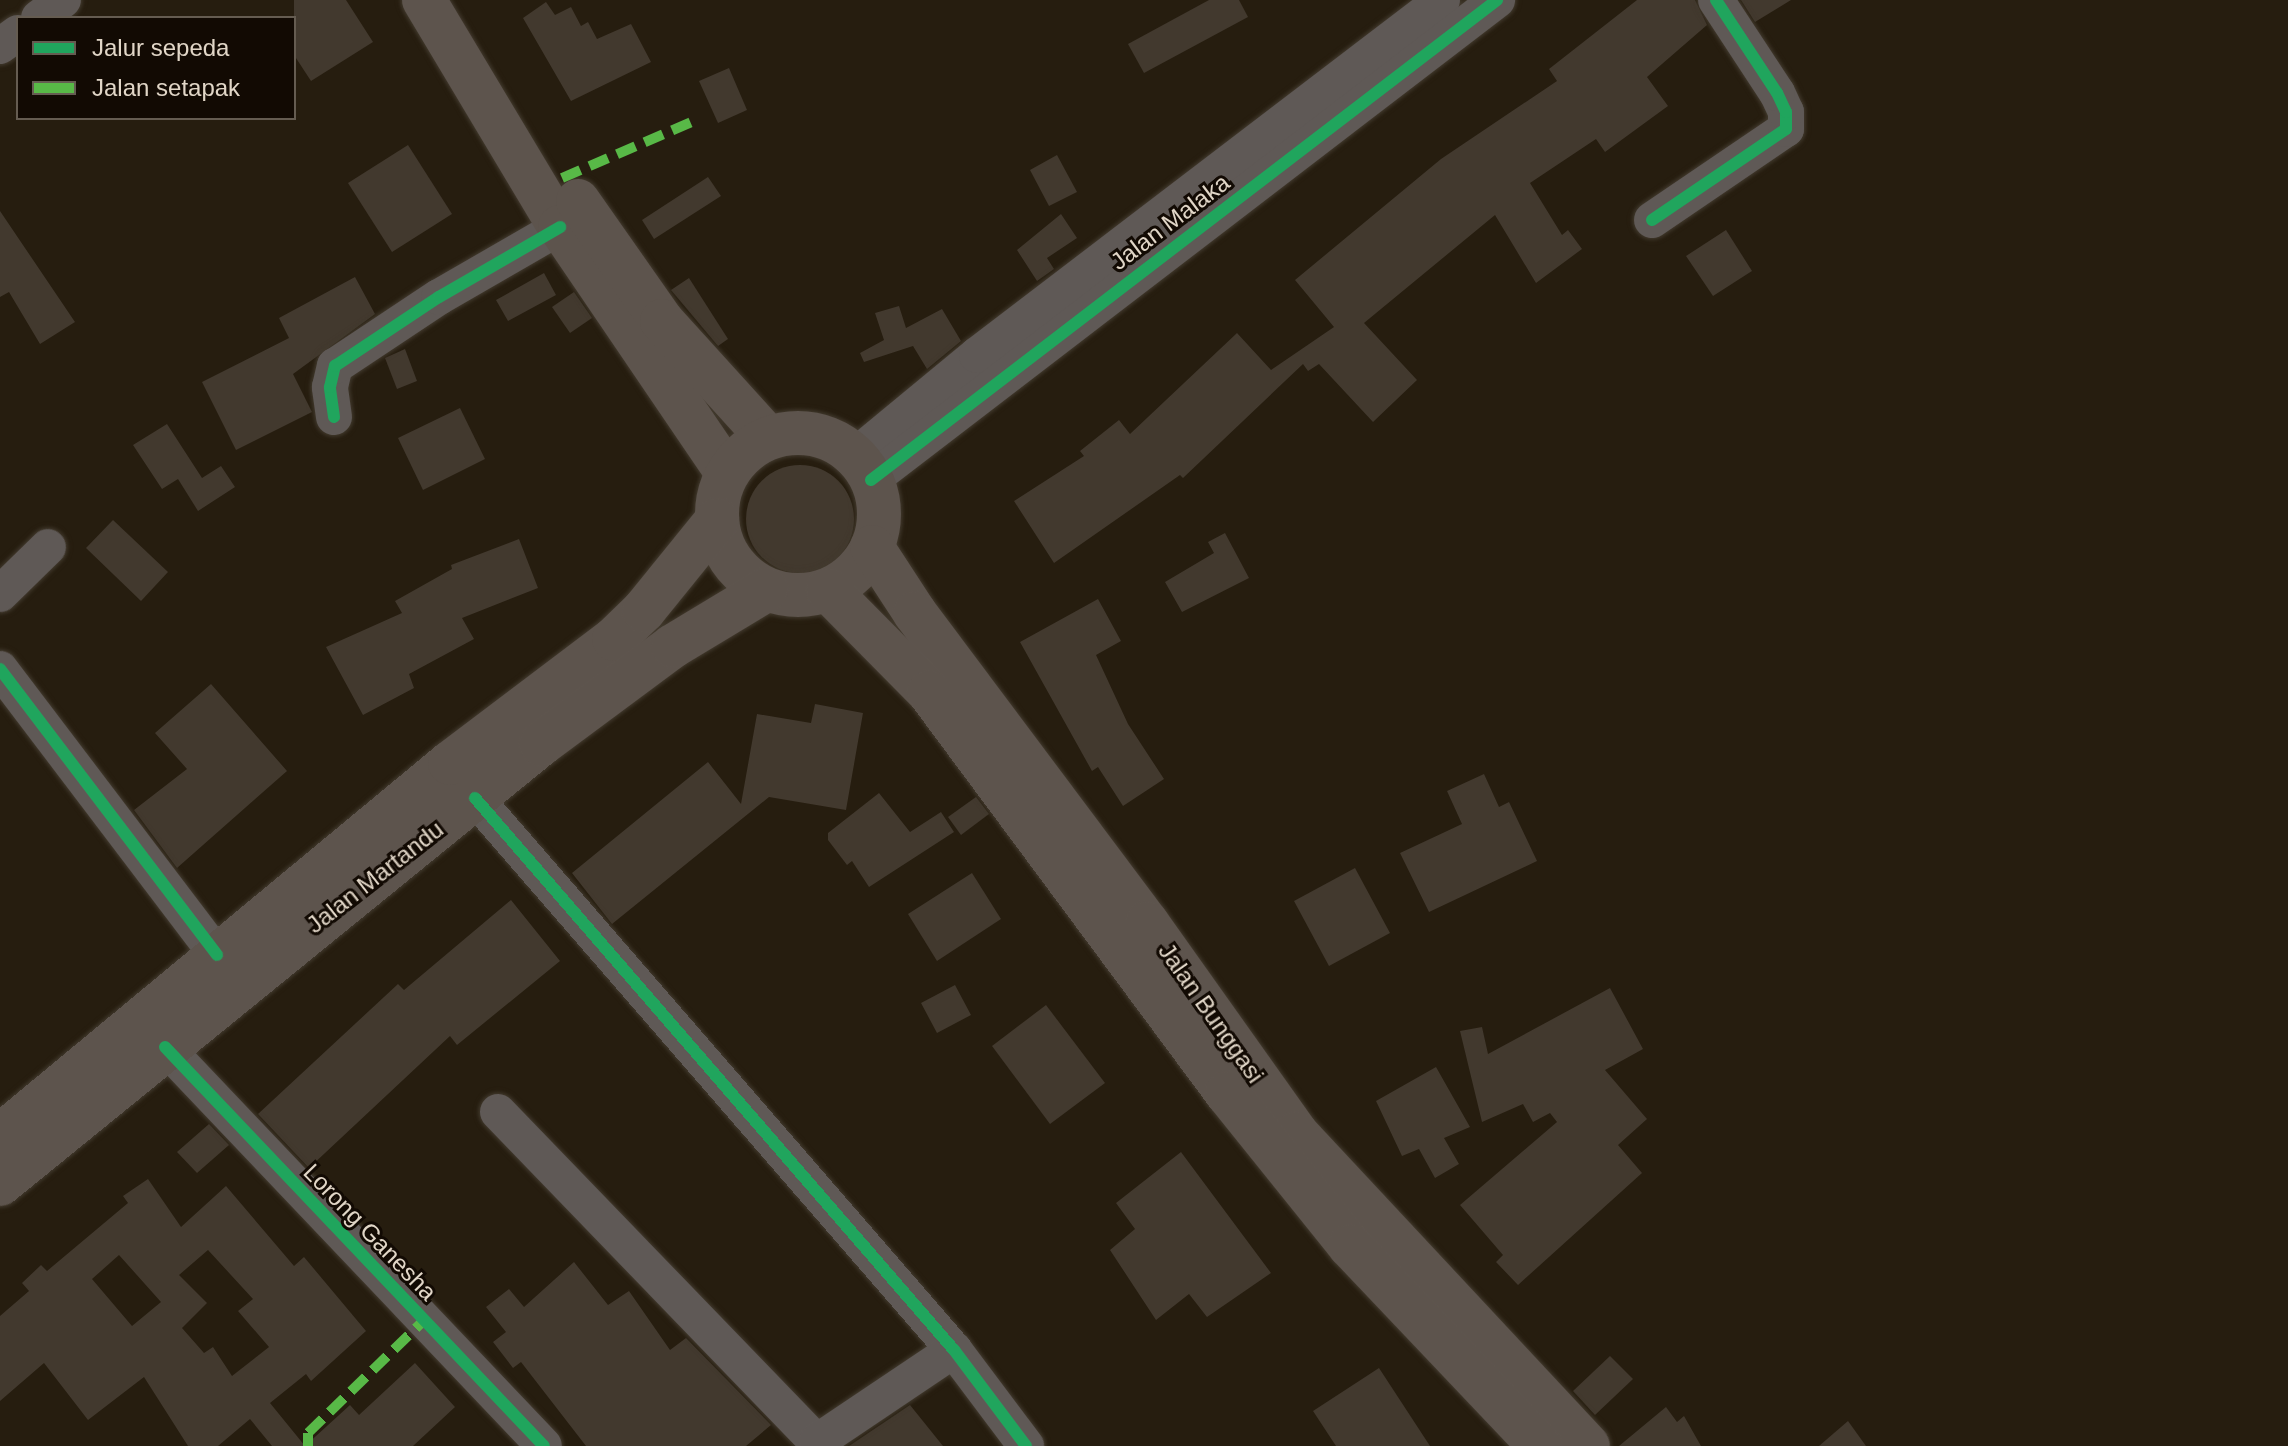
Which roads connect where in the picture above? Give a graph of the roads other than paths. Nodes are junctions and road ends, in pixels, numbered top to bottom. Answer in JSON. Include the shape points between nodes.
{"nodes":[{"id":1,"x":63,"y":0,"type":"edge"},
{"id":2,"x":1442,"y":0,"type":"edge"},
{"id":3,"x":1497,"y":0,"type":"edge"},
{"id":4,"x":1716,"y":0,"type":"edge"},
{"id":5,"x":445,"y":7,"type":"edge"},
{"id":6,"x":42,"y":16,"type":"edge"},
{"id":7,"x":1652,"y":220,"type":"dead end"},
{"id":8,"x":560,"y":227,"type":"junction"},
{"id":9,"x":334,"y":417,"type":"dead end"},
{"id":10,"x":768,"y":438,"type":"junction"},
{"id":11,"x":863,"y":468,"type":"junction"},
{"id":12,"x":727,"y":473,"type":"junction"},
{"id":13,"x":717,"y":520,"type":"junction"},
{"id":14,"x":48,"y":547,"type":"dead end"},
{"id":15,"x":872,"y":547,"type":"junction"},
{"id":16,"x":766,"y":590,"type":"junction"},
{"id":17,"x":828,"y":590,"type":"junction"},
{"id":18,"x":0,"y":594,"type":"edge"},
{"id":19,"x":0,"y":669,"type":"edge"},
{"id":20,"x":475,"y":798,"type":"junction"},
{"id":21,"x":217,"y":955,"type":"junction"},
{"id":22,"x":165,"y":1047,"type":"junction"},
{"id":23,"x":498,"y":1112,"type":"dead end"},
{"id":24,"x":0,"y":1136,"type":"edge"},
{"id":25,"x":0,"y":1184,"type":"edge"},
{"id":26,"x":1463,"y":1340,"type":"junction"},
{"id":27,"x":954,"y":1350,"type":"junction"},
{"id":28,"x":818,"y":1444,"type":"edge"},
{"id":29,"x":544,"y":1446,"type":"edge"},
{"id":30,"x":1026,"y":1446,"type":"edge"},
{"id":31,"x":1540,"y":1446,"type":"edge"},
{"id":32,"x":1588,"y":1446,"type":"edge"}],
"edges":[{"from":1,"to":6,"type":"street"},
{"from":2,"to":11,"type":"street","name":"Jalan Malaka","via":[[977,355]]},
{"from":3,"to":11,"type":"street","name":"Jalan Malaka"},
{"from":4,"to":7,"type":"street","via":[[1770,79],[1786,112],[1786,129]]},
{"from":5,"to":8,"type":"highway"},
{"from":5,"to":10,"type":"highway","via":[[653,308],[711,380]]},
{"from":8,"to":9,"type":"street","via":[[439,297],[335,366],[330,387]]},
{"from":8,"to":12,"type":"highway"},
{"from":10,"to":11,"type":"highway","via":[[814,434]]},
{"from":10,"to":12,"type":"highway","via":[[737,459]]},
{"from":11,"to":15,"type":"highway","via":[[879,514]]},
{"from":12,"to":13,"type":"highway"},
{"from":13,"to":16,"type":"highway","via":[[724,549],[741,573]]},
{"from":13,"to":21,"type":"highway","name":"Jalan Martandu","via":[[614,639],[450,763]]},
{"from":14,"to":18,"type":"street"},
{"from":15,"to":17,"type":"highway","via":[[854,573]]},
{"from":15,"to":26,"type":"highway","name":"Jalan Bunggasi","via":[[1296,1133]]},
{"from":16,"to":17,"type":"highway","via":[[808,596]]},
{"from":16,"to":20,"type":"highway","name":"Jalan Martandu","via":[[673,646]]},
{"from":17,"to":26,"type":"highway","name":"Jalan Bunggasi","via":[[929,692],[1350,1246]]},
{"from":19,"to":21,"type":"street"},
{"from":20,"to":22,"type":"highway","name":"Jalan Martandu"},
{"from":20,"to":27,"type":"street"},
{"from":21,"to":24,"type":"highway","name":"Jalan Martandu"},
{"from":22,"to":25,"type":"highway","name":"Jalan Martandu"},
{"from":22,"to":29,"type":"street","name":"Lorong Ganesha"},
{"from":23,"to":28,"type":"street"},
{"from":26,"to":31,"type":"highway","name":"Jalan Bunggasi"},
{"from":26,"to":32,"type":"highway","name":"Jalan Bunggasi"},
{"from":27,"to":28,"type":"street"},
{"from":27,"to":30,"type":"street"}]}
